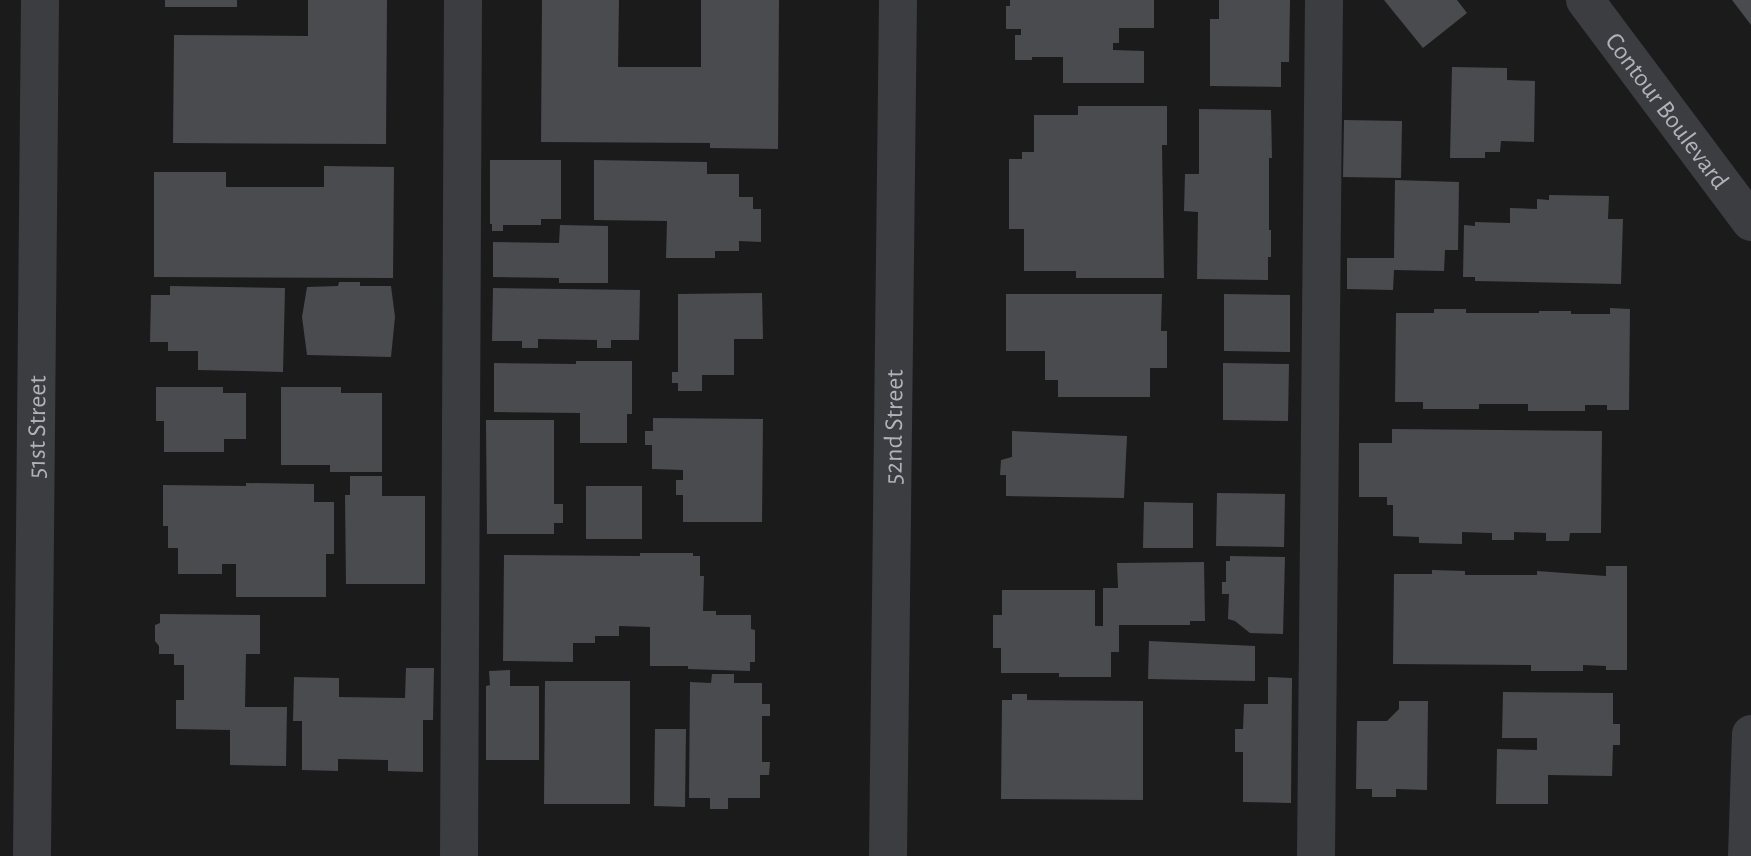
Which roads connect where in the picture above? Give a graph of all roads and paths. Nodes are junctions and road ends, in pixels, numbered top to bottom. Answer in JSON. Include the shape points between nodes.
{"nodes":[{"id":1,"x":40,"y":0,"type":"edge"},
{"id":2,"x":463,"y":0,"type":"edge"},
{"id":3,"x":898,"y":0,"type":"edge"},
{"id":4,"x":1324,"y":0,"type":"edge"},
{"id":5,"x":1585,"y":0,"type":"edge"},
{"id":6,"x":1751,"y":222,"type":"edge"},
{"id":7,"x":1751,"y":734,"type":"edge"},
{"id":8,"x":32,"y":856,"type":"edge"},
{"id":9,"x":458,"y":856,"type":"edge"},
{"id":10,"x":888,"y":856,"type":"edge"},
{"id":11,"x":1316,"y":856,"type":"edge"},
{"id":12,"x":1747,"y":856,"type":"edge"}],
"edges":[{"from":1,"to":8,"type":"street","name":"51st Street"},
{"from":2,"to":9,"type":"street"},
{"from":3,"to":10,"type":"street","name":"52nd Street"},
{"from":4,"to":11,"type":"street"},
{"from":5,"to":6,"type":"street","name":"Contour Boulevard"},
{"from":7,"to":12,"type":"street"}]}
